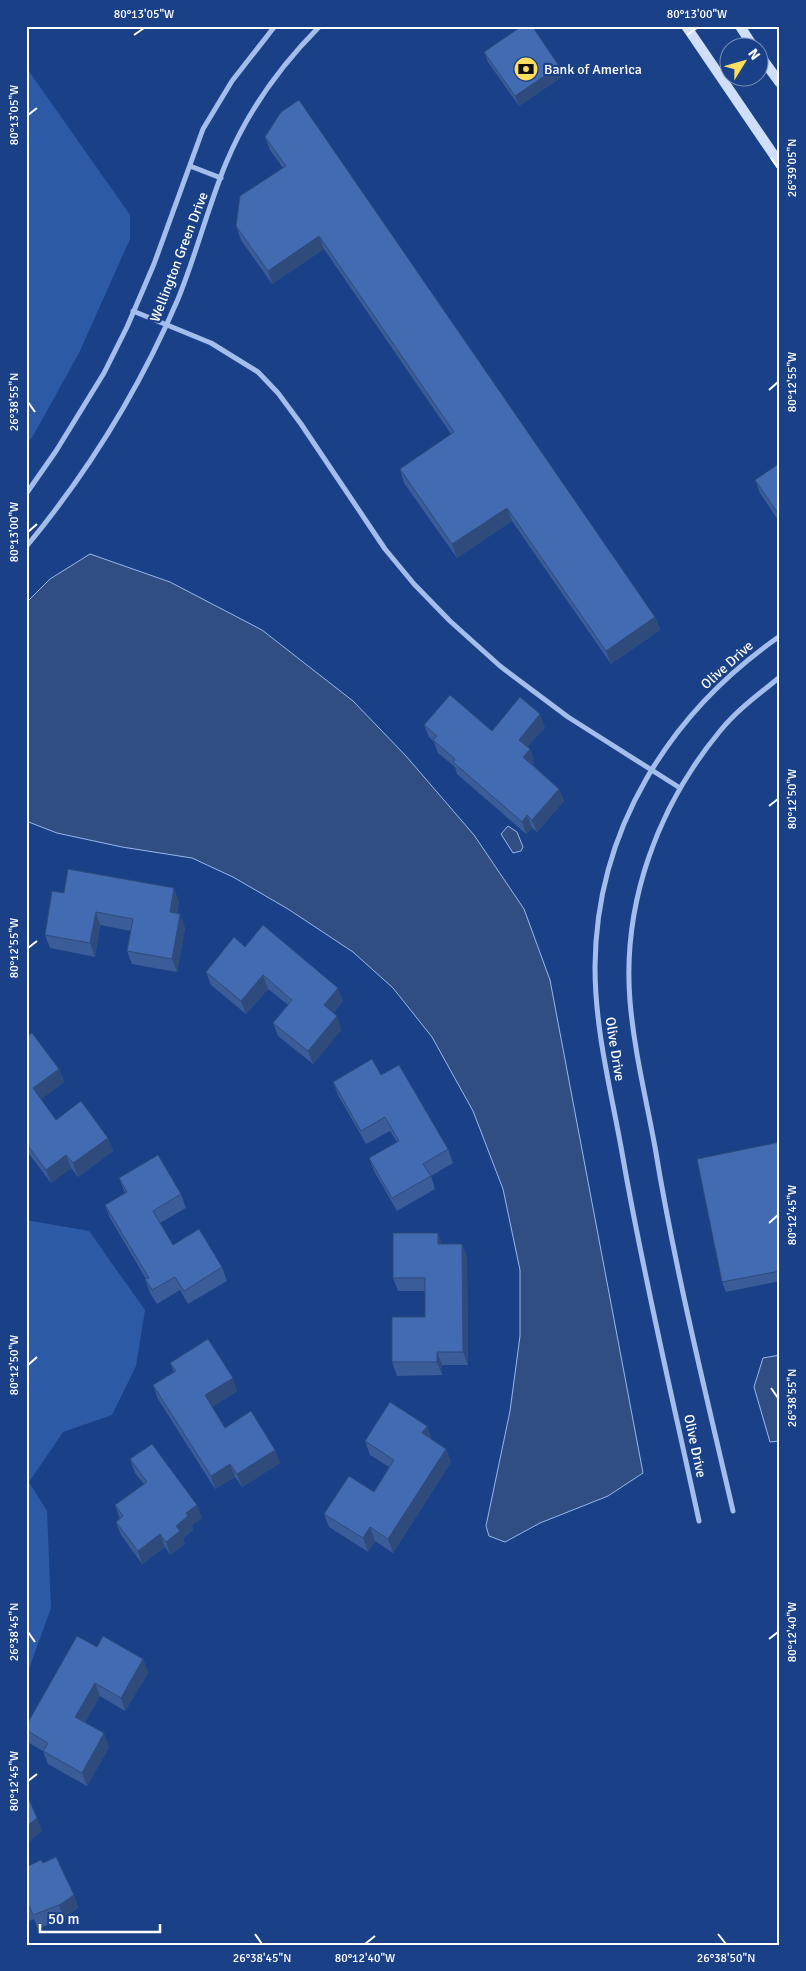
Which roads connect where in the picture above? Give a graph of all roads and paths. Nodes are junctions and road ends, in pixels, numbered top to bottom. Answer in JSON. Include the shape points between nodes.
{"nodes":[{"id":1,"x":274,"y":26,"type":"edge"},
{"id":2,"x":320,"y":26,"type":"edge"},
{"id":3,"x":686,"y":26,"type":"edge"},
{"id":4,"x":740,"y":26,"type":"edge"},
{"id":5,"x":748,"y":38,"type":"edge"},
{"id":6,"x":768,"y":67,"type":"edge"},
{"id":7,"x":780,"y":84,"type":"edge"},
{"id":8,"x":780,"y":164,"type":"edge"},
{"id":9,"x":190,"y":166,"type":"junction"},
{"id":10,"x":221,"y":178,"type":"junction"},
{"id":11,"x":133,"y":311,"type":"junction"},
{"id":12,"x":166,"y":324,"type":"junction"},
{"id":13,"x":26,"y":494,"type":"edge"},
{"id":14,"x":26,"y":547,"type":"edge"},
{"id":15,"x":780,"y":636,"type":"edge"},
{"id":16,"x":780,"y":677,"type":"edge"},
{"id":17,"x":652,"y":770,"type":"junction"},
{"id":18,"x":680,"y":788,"type":"junction"},
{"id":19,"x":733,"y":1511,"type":"dead end"},
{"id":20,"x":700,"y":1521,"type":"dead end"}],
"edges":[{"from":1,"to":9,"type":"street","name":"Wellington Green Drive","via":[[232,81],[203,129]]},
{"from":2,"to":10,"type":"street","name":"Wellington Green Drive","via":[[267,86],[249,114]]},
{"from":3,"to":8,"type":"main road"},
{"from":4,"to":5,"type":"main road"},
{"from":6,"to":7,"type":"main road"},
{"from":9,"to":10,"type":"street"},
{"from":9,"to":11,"type":"street","name":"Wellington Green Drive"},
{"from":10,"to":12,"type":"street","name":"Wellington Green Drive"},
{"from":11,"to":12,"type":"street"},
{"from":11,"to":13,"type":"street","name":"Wellington Green Drive","via":[[104,372]]},
{"from":12,"to":14,"type":"street","name":"Wellington Green Drive","via":[[94,458]]},
{"from":12,"to":17,"type":"street","via":[[211,343],[258,372],[302,424],[384,549],[450,621],[500,666],[568,717]]},
{"from":15,"to":17,"type":"street","name":"Olive Drive","via":[[739,666],[707,697],[665,746]]},
{"from":16,"to":18,"type":"street","name":"Olive Drive","via":[[720,730]]},
{"from":17,"to":18,"type":"street"},
{"from":17,"to":20,"type":"street","name":"Olive Drive","via":[[621,832],[606,877],[597,936],[597,1004],[600,1040],[630,1200]]},
{"from":18,"to":19,"type":"street","name":"Olive Drive","via":[[650,851],[635,904],[631,932],[630,998],[633,1035],[660,1181]]}]}
